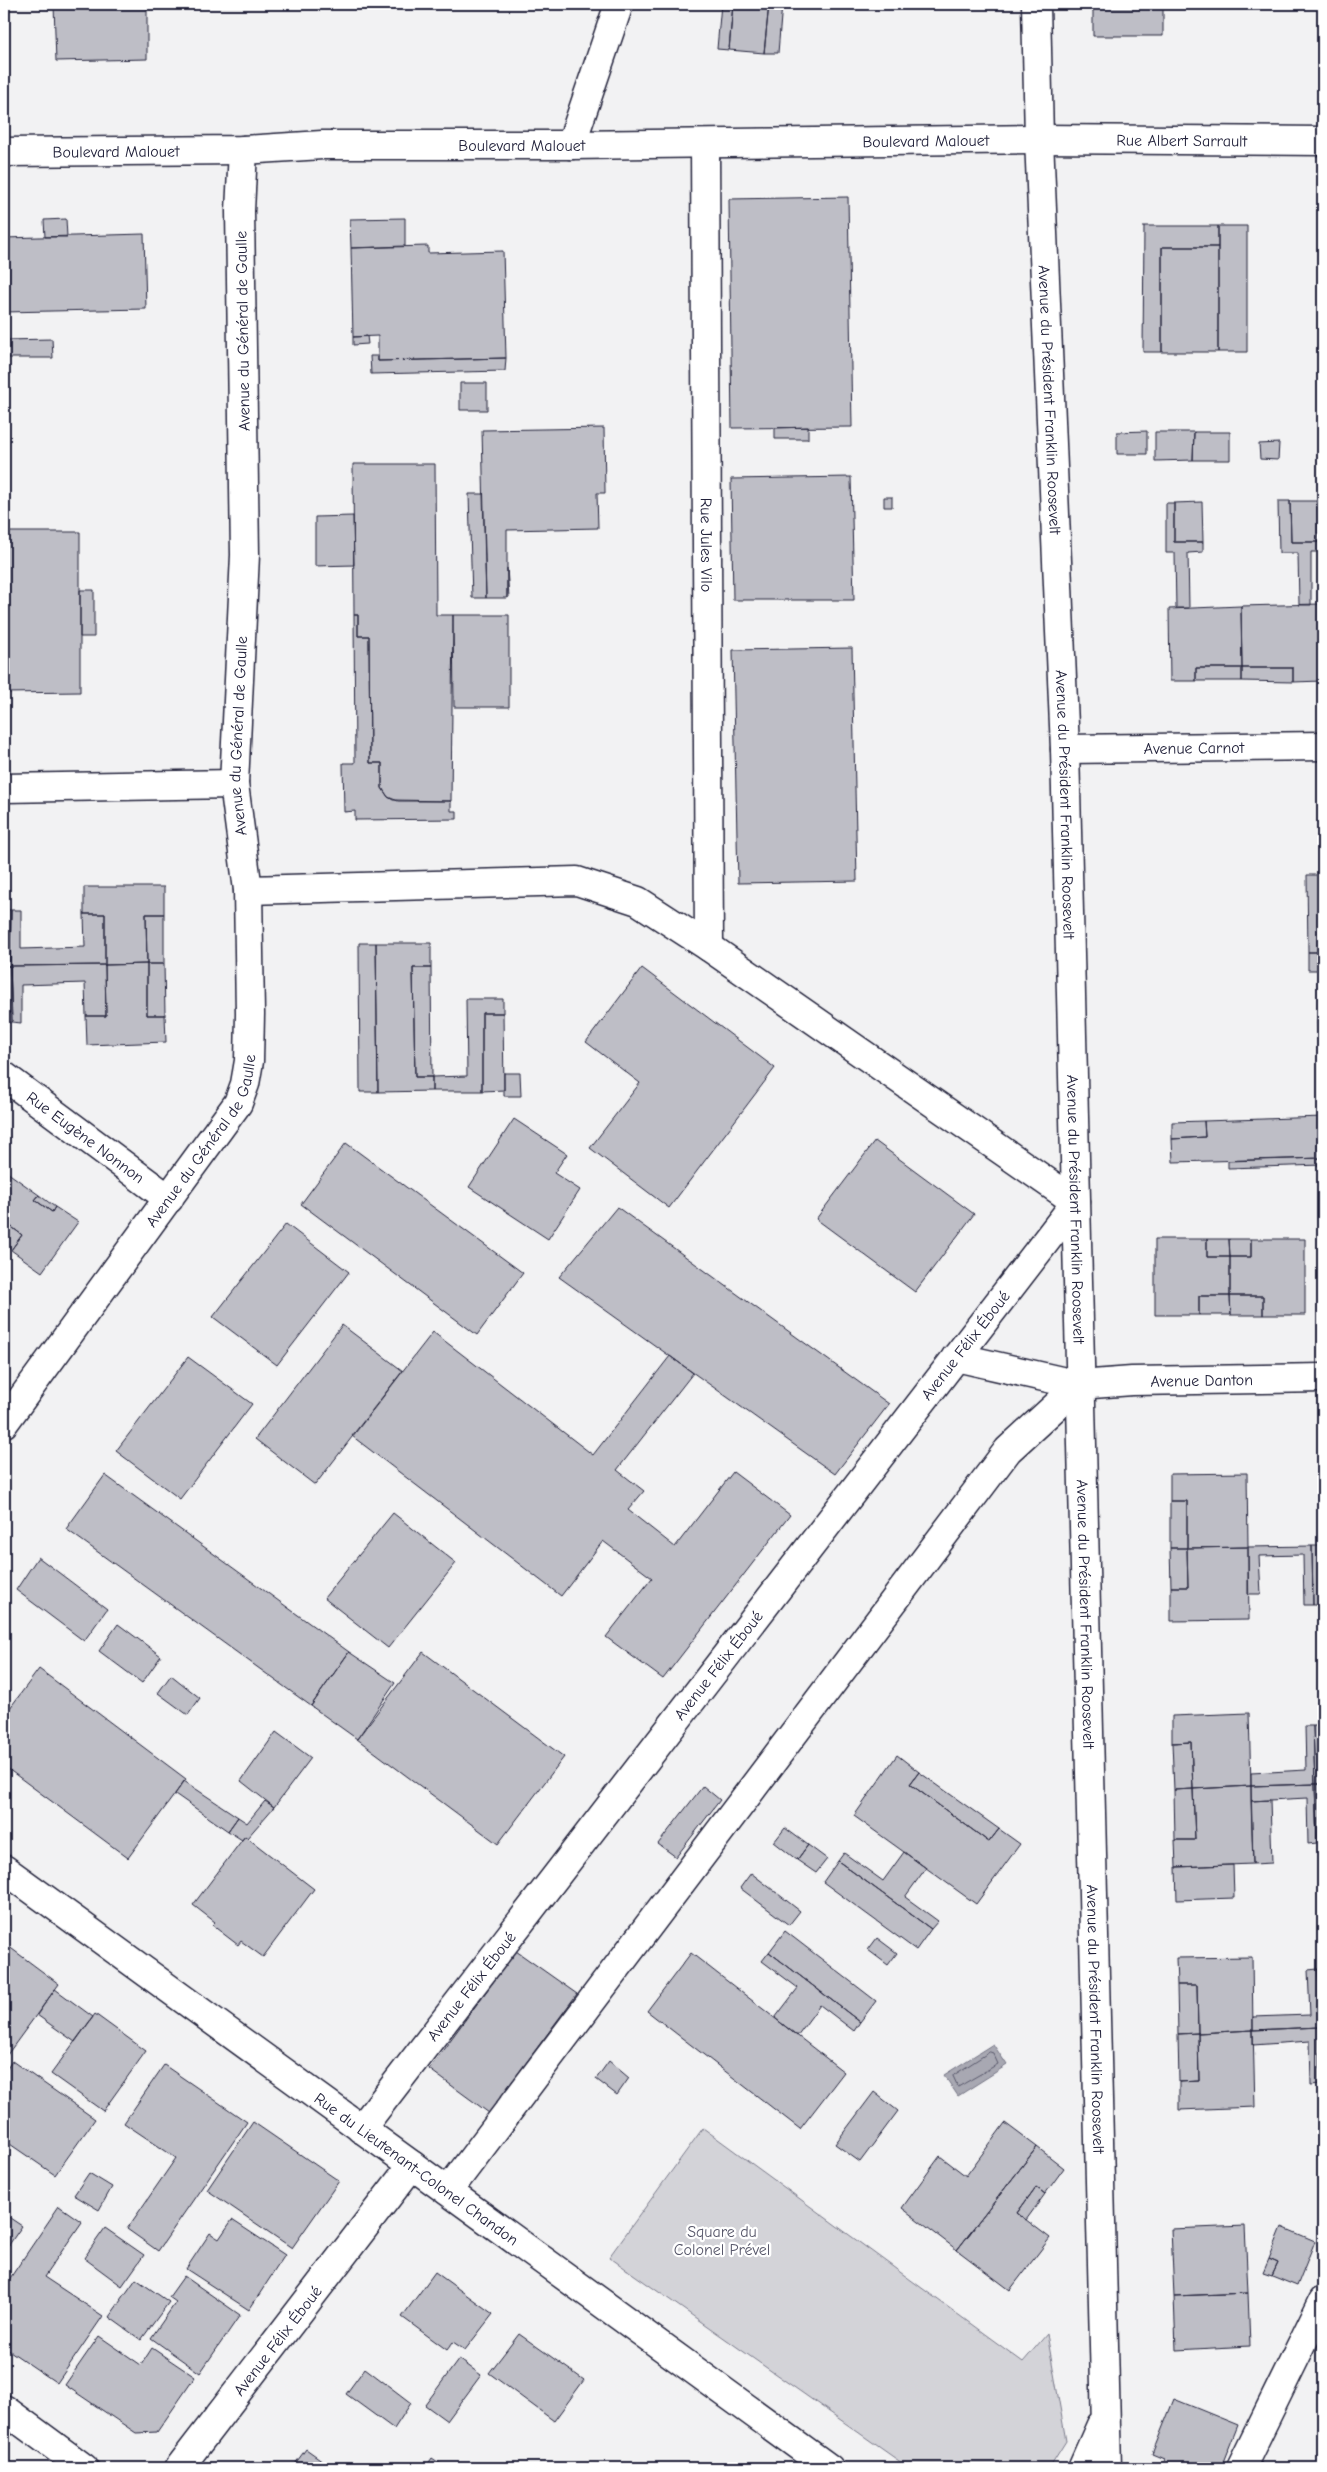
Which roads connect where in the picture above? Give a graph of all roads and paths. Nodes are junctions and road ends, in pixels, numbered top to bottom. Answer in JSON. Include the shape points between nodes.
{"nodes":[{"id":1,"x":619,"y":4,"type":"edge"},
{"id":2,"x":1036,"y":4,"type":"edge"},
{"id":3,"x":1039,"y":140,"type":"junction"},
{"id":4,"x":1323,"y":140,"type":"edge"},
{"id":5,"x":705,"y":144,"type":"junction"},
{"id":6,"x":571,"y":145,"type":"junction"},
{"id":7,"x":243,"y":150,"type":"junction"},
{"id":8,"x":4,"y":152,"type":"edge"},
{"id":9,"x":1323,"y":746,"type":"edge"},
{"id":10,"x":1065,"y":749,"type":"junction"},
{"id":11,"x":234,"y":784,"type":"junction"},
{"id":12,"x":4,"y":788,"type":"edge"},
{"id":13,"x":248,"y":890,"type":"junction"},
{"id":14,"x":709,"y":948,"type":"junction"},
{"id":15,"x":4,"y":1076,"type":"edge"},
{"id":16,"x":169,"y":1199,"type":"junction"},
{"id":17,"x":1076,"y":1202,"type":"junction"},
{"id":18,"x":956,"y":1356,"type":"junction"},
{"id":19,"x":1323,"y":1378,"type":"edge"},
{"id":20,"x":1079,"y":1385,"type":"junction"},
{"id":21,"x":4,"y":1423,"type":"edge"},
{"id":22,"x":4,"y":1869,"type":"edge"},
{"id":23,"x":361,"y":2129,"type":"junction"},
{"id":24,"x":412,"y":2165,"type":"junction"},
{"id":25,"x":448,"y":2191,"type":"junction"},
{"id":26,"x":1323,"y":2301,"type":"edge"},
{"id":27,"x":4,"y":2409,"type":"edge"},
{"id":28,"x":1105,"y":2414,"type":"junction"},
{"id":29,"x":84,"y":2468,"type":"edge"},
{"id":30,"x":180,"y":2468,"type":"edge"},
{"id":31,"x":829,"y":2468,"type":"edge"},
{"id":32,"x":1082,"y":2468,"type":"edge"},
{"id":33,"x":1107,"y":2468,"type":"edge"},
{"id":34,"x":1242,"y":2468,"type":"edge"}],
"edges":[{"from":1,"to":6,"type":"street"},
{"from":2,"to":3,"type":"street","name":"Avenue du Président Franklin Roosevelt"},
{"from":3,"to":4,"type":"street","name":"Rue Albert Sarrault"},
{"from":3,"to":5,"type":"street","name":"Boulevard Malouet"},
{"from":3,"to":10,"type":"street","name":"Avenue du Président Franklin Roosevelt"},
{"from":5,"to":6,"type":"street","name":"Boulevard Malouet"},
{"from":5,"to":14,"type":"street","name":"Rue Jules Vilo"},
{"from":6,"to":7,"type":"street","name":"Boulevard Malouet","via":[[322,145]]},
{"from":7,"to":8,"type":"street","name":"Boulevard Malouet"},
{"from":7,"to":11,"type":"street","name":"Avenue du Général de Gaulle","via":[[240,211],[245,555]]},
{"from":9,"to":10,"type":"street","name":"Avenue Carnot"},
{"from":10,"to":17,"type":"street","name":"Avenue du Président Franklin Roosevelt"},
{"from":11,"to":12,"type":"street"},
{"from":11,"to":13,"type":"street","name":"Avenue du Général de Gaulle"},
{"from":13,"to":14,"type":"street","via":[[577,881],[638,901]]},
{"from":13,"to":16,"type":"street","name":"Avenue du Général de Gaulle","via":[[249,1061],[245,1084],[238,1103]]},
{"from":14,"to":17,"type":"street"},
{"from":15,"to":16,"type":"street","name":"Rue Eugène Nonnon"},
{"from":16,"to":21,"type":"street","name":"Avenue du Général de Gaulle"},
{"from":17,"to":18,"type":"street","name":"Avenue Félix Éboué"},
{"from":17,"to":20,"type":"street","name":"Avenue du Président Franklin Roosevelt"},
{"from":18,"to":20,"type":"street","name":"Avenue Danton"},
{"from":18,"to":23,"type":"street","name":"Avenue Félix Éboué"},
{"from":19,"to":20,"type":"street","name":"Avenue Danton"},
{"from":20,"to":25,"type":"street","via":[[1008,1450]]},
{"from":20,"to":28,"type":"street","name":"Avenue du Président Franklin Roosevelt"},
{"from":22,"to":23,"type":"street","name":"Rue du Lieutenant-Colonel Chandon"},
{"from":23,"to":24,"type":"street","name":"Rue du Lieutenant-Colonel Chandon"},
{"from":24,"to":25,"type":"street","name":"Rue du Lieutenant-Colonel Chandon"},
{"from":24,"to":30,"type":"street","name":"Avenue Félix Éboué"},
{"from":25,"to":31,"type":"street","name":"Rue du Lieutenant-Colonel Chandon"},
{"from":26,"to":34,"type":"street"},
{"from":27,"to":29,"type":"street"},
{"from":28,"to":32,"type":"street","name":"Avenue du Président Franklin Roosevelt"},
{"from":28,"to":33,"type":"street","name":"Avenue du Président Franklin Roosevelt"}]}
